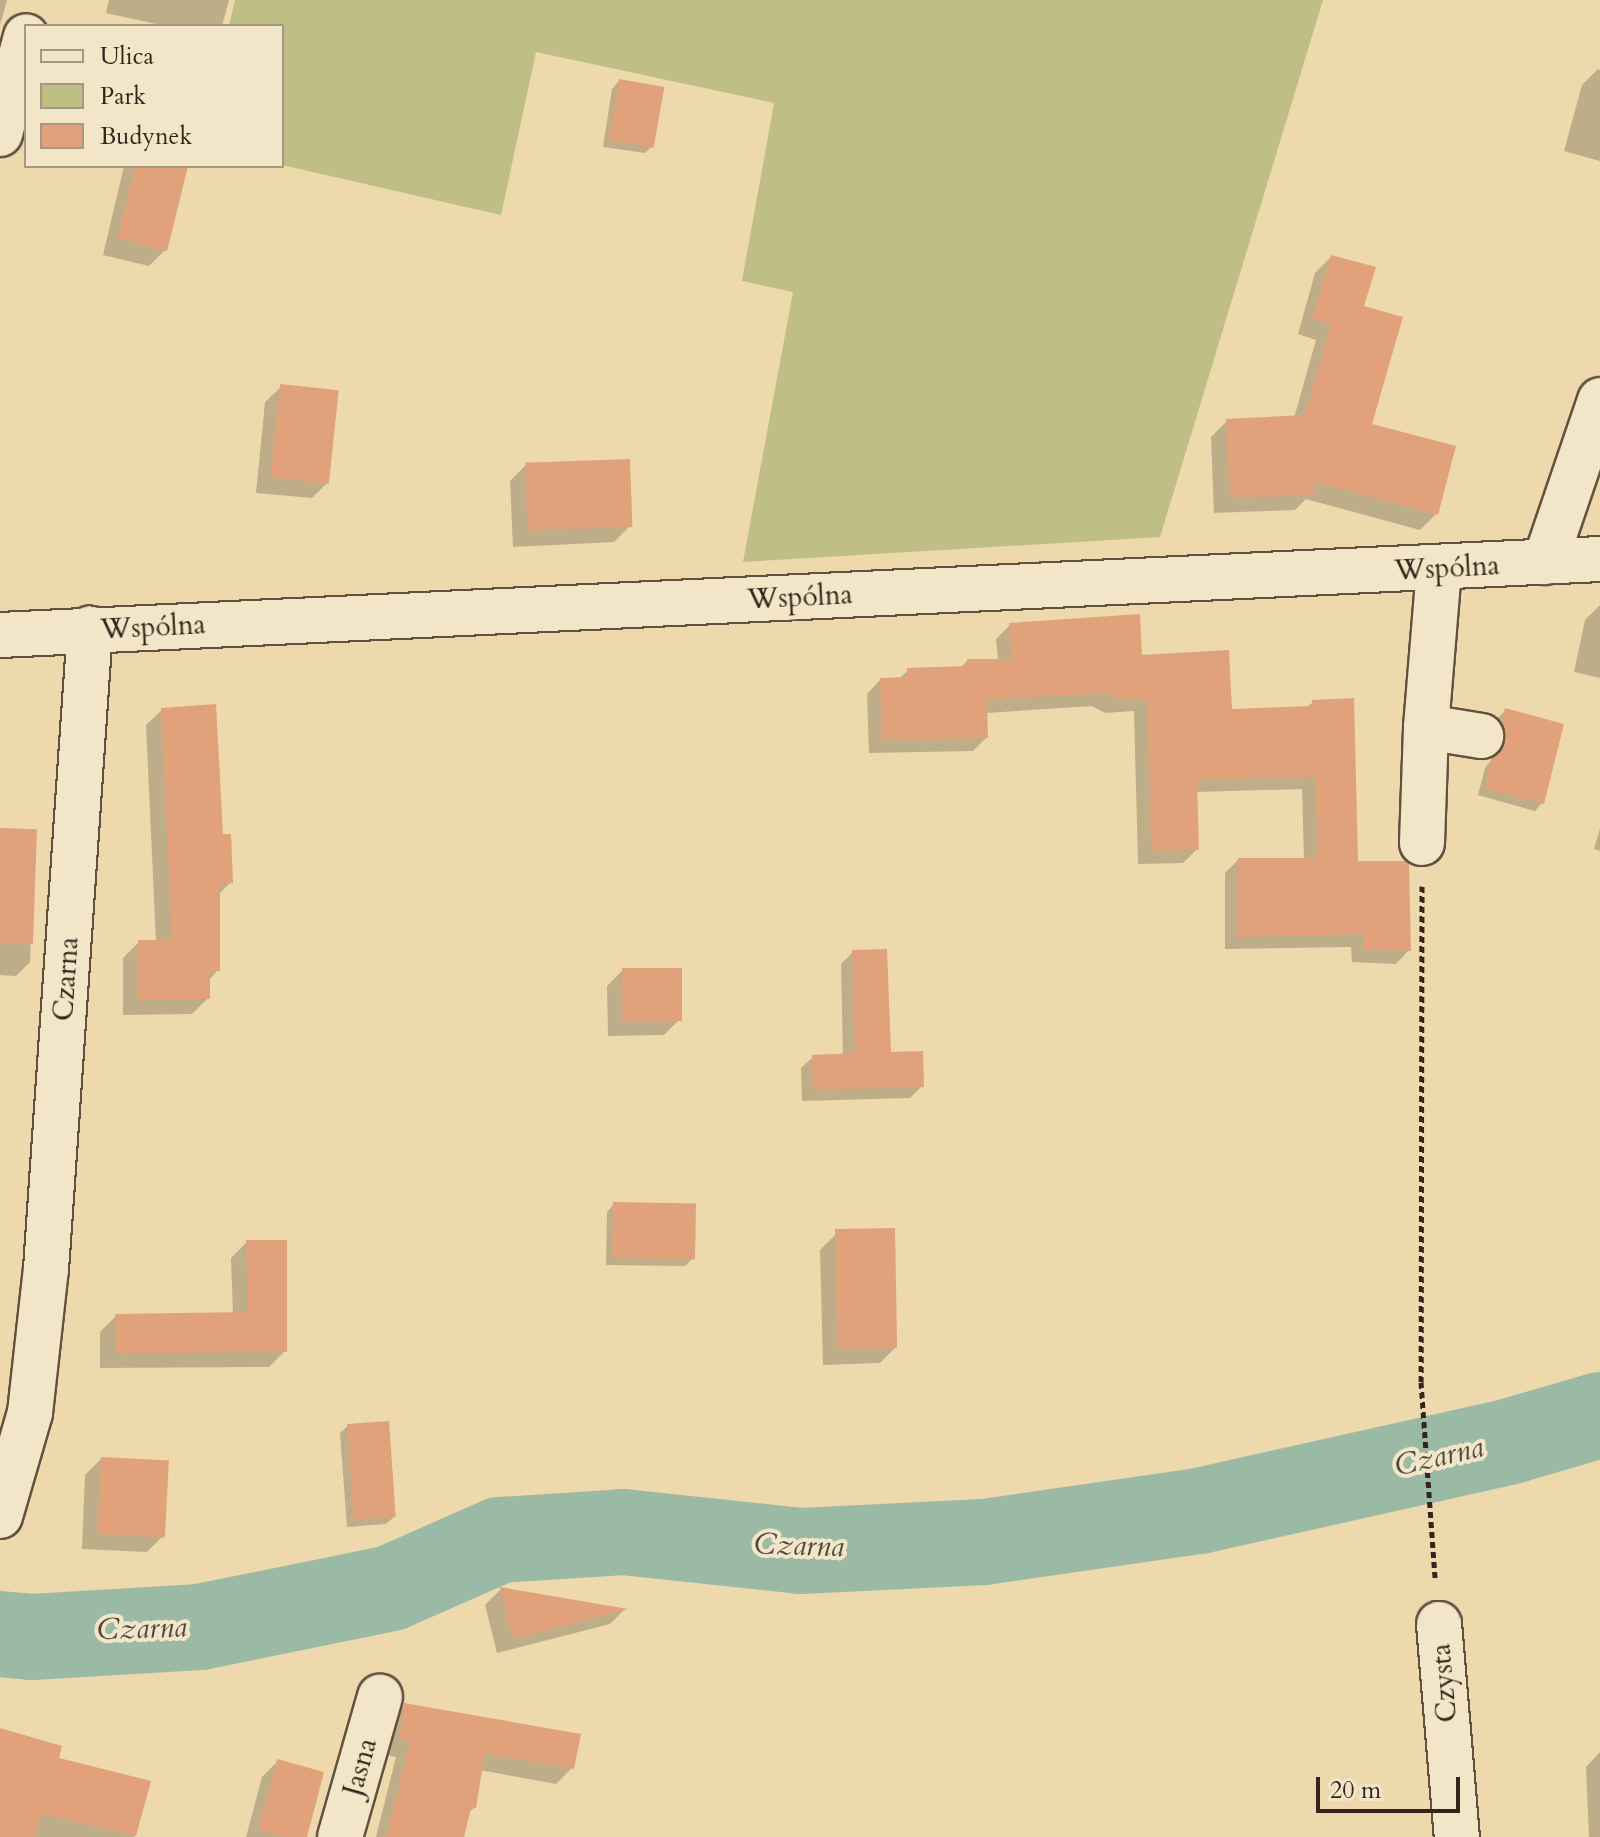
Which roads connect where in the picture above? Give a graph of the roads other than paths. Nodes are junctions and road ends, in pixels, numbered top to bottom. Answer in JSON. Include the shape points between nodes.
{"nodes":[{"id":1,"x":36,"y":0,"type":"edge"},
{"id":2,"x":30,"y":24,"type":"edge"},
{"id":3,"x":24,"y":44,"type":"edge"},
{"id":4,"x":0,"y":134,"type":"edge"},
{"id":5,"x":1600,"y":400,"type":"edge"},
{"id":6,"x":1600,"y":559,"type":"edge"},
{"id":7,"x":1545,"y":562,"type":"junction"},
{"id":8,"x":1439,"y":569,"type":"junction"},
{"id":9,"x":90,"y":629,"type":"junction"},
{"id":10,"x":0,"y":635,"type":"edge"},
{"id":11,"x":1426,"y":727,"type":"junction"},
{"id":12,"x":1481,"y":736,"type":"dead end"},
{"id":13,"x":1422,"y":843,"type":"road end"},
{"id":14,"x":0,"y":1516,"type":"edge"},
{"id":15,"x":1439,"y":1624,"type":"road end"},
{"id":16,"x":380,"y":1697,"type":"dead end"},
{"id":17,"x":340,"y":1837,"type":"edge"},
{"id":18,"x":1457,"y":1837,"type":"edge"}],
"edges":[{"from":1,"to":2,"type":"street"},
{"from":3,"to":4,"type":"street"},
{"from":5,"to":7,"type":"street"},
{"from":6,"to":7,"type":"street","name":"Wspólna"},
{"from":7,"to":8,"type":"street","name":"Wspólna"},
{"from":8,"to":9,"type":"street","name":"Wspólna"},
{"from":8,"to":11,"type":"street"},
{"from":9,"to":10,"type":"street","name":"Wspólna"},
{"from":9,"to":14,"type":"street","name":"Czarna","via":[[46,1269],[30,1413]]},
{"from":11,"to":12,"type":"street"},
{"from":11,"to":13,"type":"street"},
{"from":15,"to":18,"type":"street","name":"Czysta"},
{"from":16,"to":17,"type":"street","name":"Jasna"}]}
